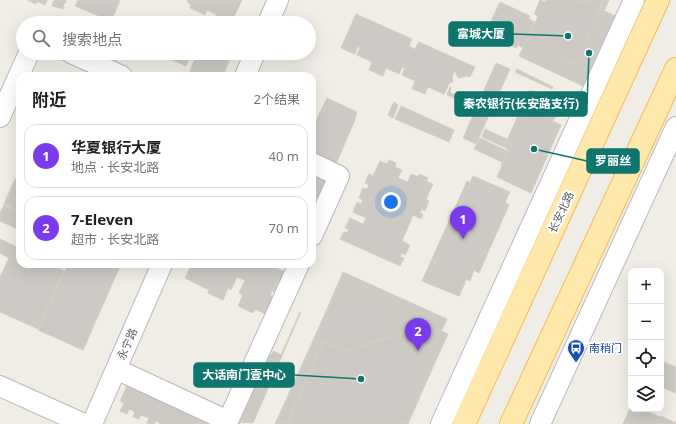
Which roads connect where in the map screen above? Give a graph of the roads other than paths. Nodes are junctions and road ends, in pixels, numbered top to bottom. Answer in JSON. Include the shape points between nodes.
{"nodes":[{"id":1,"x":278,"y":0,"type":"edge"},
{"id":2,"x":634,"y":0,"type":"edge"},
{"id":3,"x":658,"y":0,"type":"edge"},
{"id":4,"x":271,"y":16,"type":"edge"},
{"id":5,"x":26,"y":60,"type":"edge"},
{"id":6,"x":87,"y":60,"type":"edge"},
{"id":7,"x":252,"y":60,"type":"edge"},
{"id":8,"x":676,"y":70,"type":"edge"},
{"id":9,"x":21,"y":72,"type":"edge"},
{"id":10,"x":113,"y":72,"type":"edge"},
{"id":11,"x":247,"y":72,"type":"edge"},
{"id":12,"x":16,"y":82,"type":"edge"},
{"id":13,"x":0,"y":118,"type":"edge"},
{"id":14,"x":676,"y":127,"type":"edge"},
{"id":15,"x":316,"y":166,"type":"edge"},
{"id":16,"x":316,"y":227,"type":"edge"},
{"id":17,"x":160,"y":268,"type":"edge"},
{"id":18,"x":297,"y":268,"type":"edge"},
{"id":19,"x":116,"y":369,"type":"junction"},
{"id":20,"x":0,"y":386,"type":"edge"},
{"id":21,"x":84,"y":424,"type":"edge"},
{"id":22,"x":92,"y":424,"type":"edge"},
{"id":23,"x":442,"y":424,"type":"edge"},
{"id":24,"x":464,"y":424,"type":"edge"},
{"id":25,"x":511,"y":424,"type":"edge"},
{"id":26,"x":540,"y":424,"type":"edge"}],
"edges":[{"from":1,"to":4,"type":"street"},
{"from":2,"to":23,"type":"street"},
{"from":3,"to":24,"type":"main road","name":"长安北路"},
{"from":5,"to":9,"type":"street"},
{"from":6,"to":10,"type":"street"},
{"from":7,"to":11,"type":"street"},
{"from":8,"to":25,"type":"main road"},
{"from":12,"to":13,"type":"street"},
{"from":14,"to":26,"type":"street"},
{"from":15,"to":16,"type":"street","via":[[339,176]]},
{"from":17,"to":19,"type":"street","name":"永宁路"},
{"from":18,"to":19,"type":"street","via":[[228,421]]},
{"from":19,"to":22,"type":"street","name":"永宁路"},
{"from":20,"to":21,"type":"street"}]}
